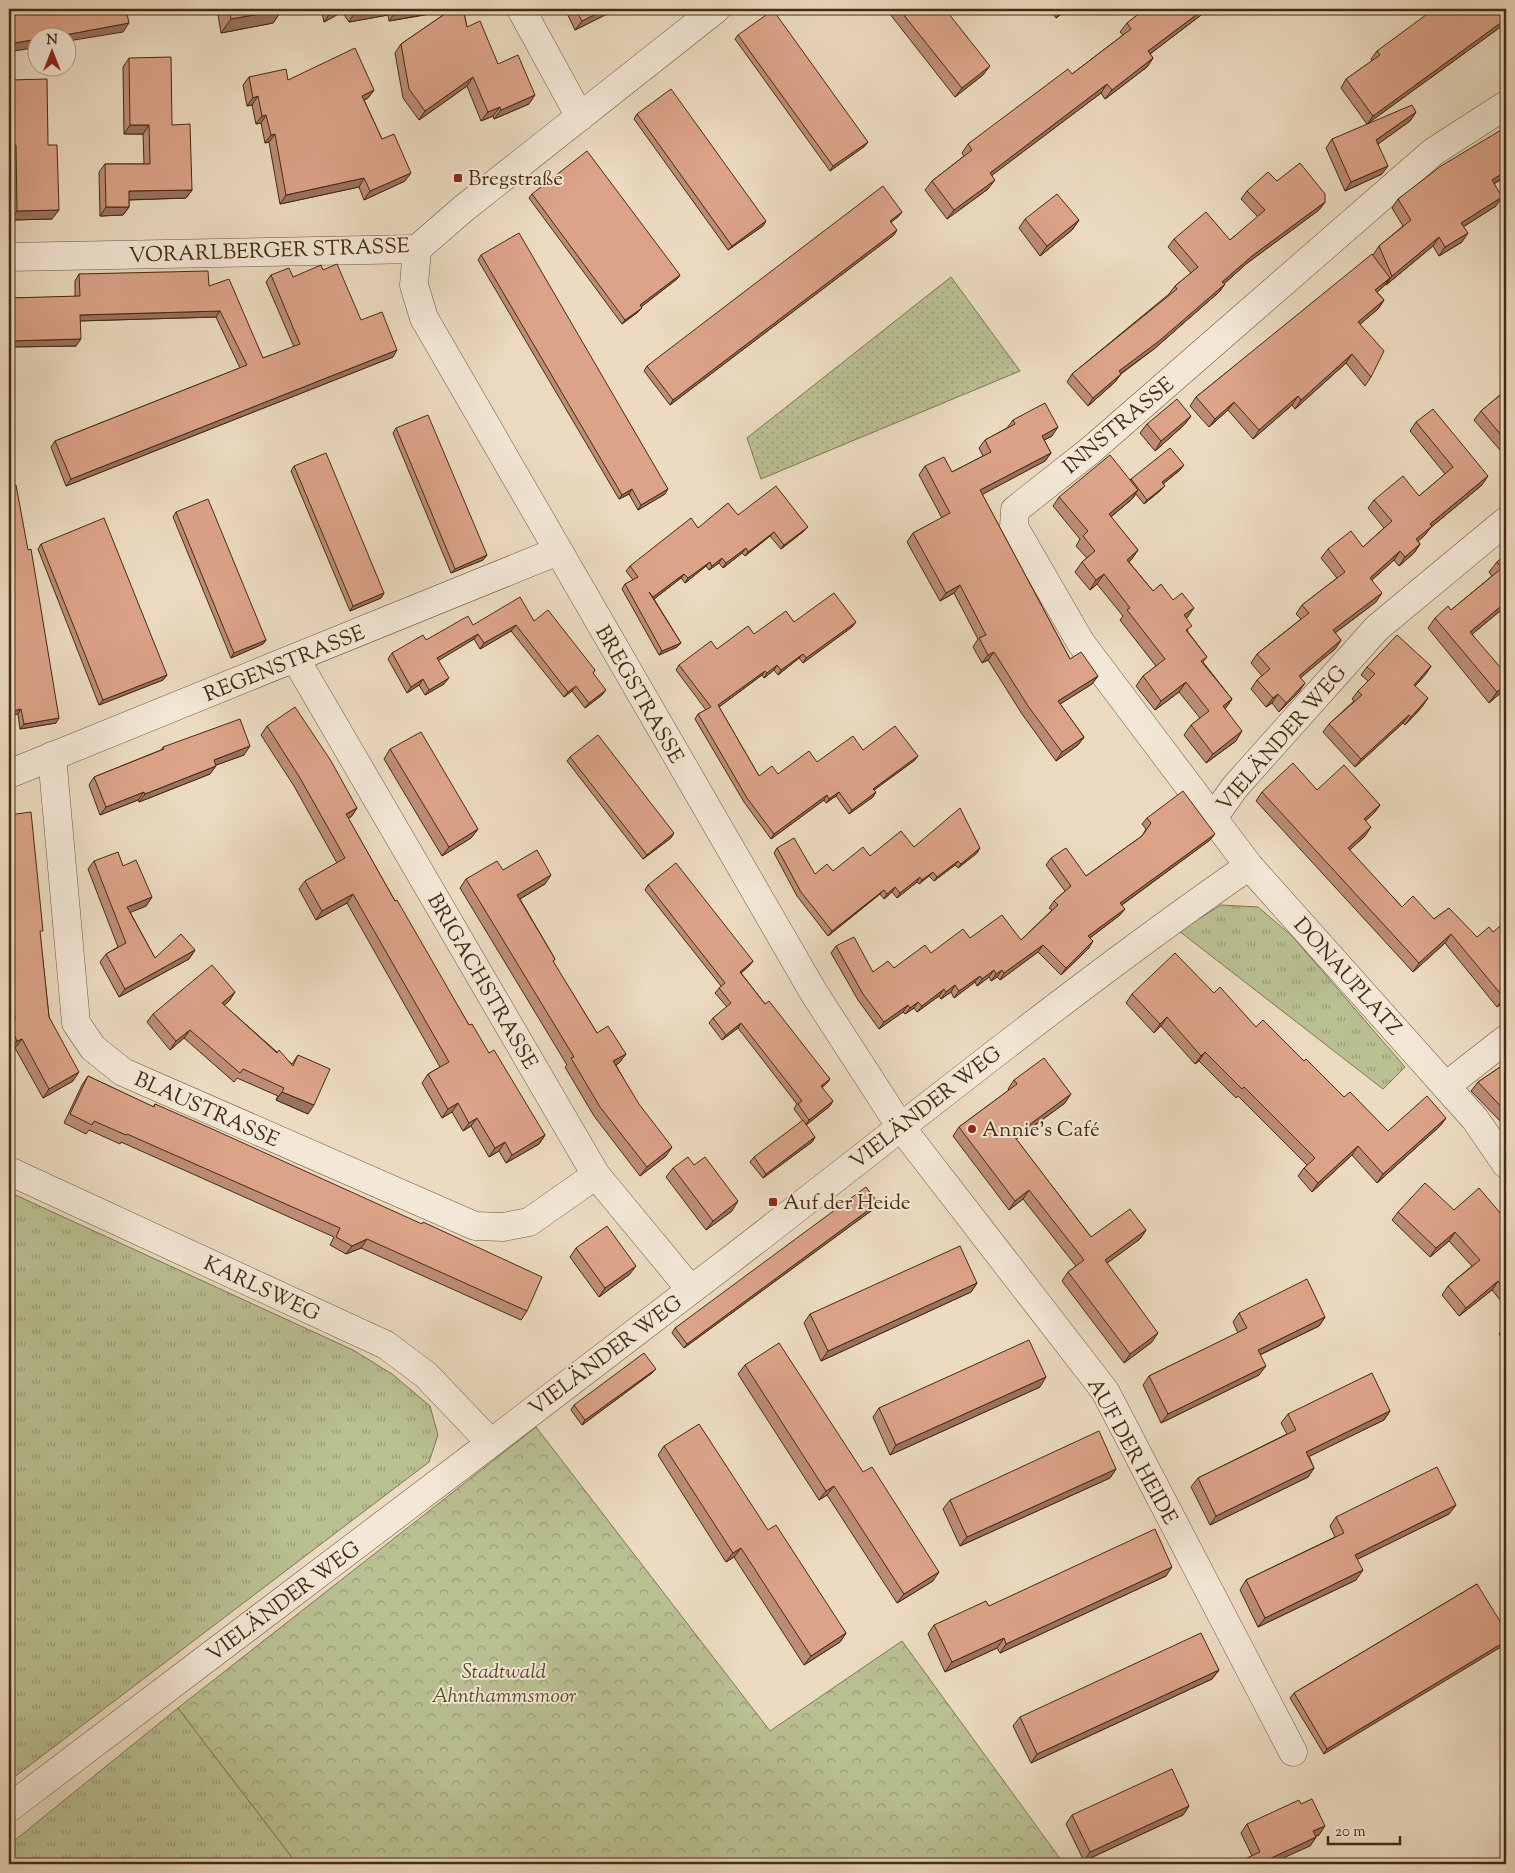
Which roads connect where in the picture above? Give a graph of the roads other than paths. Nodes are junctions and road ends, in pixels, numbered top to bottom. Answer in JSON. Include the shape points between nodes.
{"nodes":[{"id":1,"x":522,"y":9,"type":"edge"},
{"id":2,"x":716,"y":9,"type":"edge"},
{"id":3,"x":1506,"y":105,"type":"edge"},
{"id":4,"x":580,"y":116,"type":"junction"},
{"id":5,"x":417,"y":249,"type":"junction"},
{"id":6,"x":9,"y":256,"type":"edge"},
{"id":7,"x":1506,"y":520,"type":"edge"},
{"id":8,"x":558,"y":552,"type":"junction"},
{"id":9,"x":295,"y":658,"type":"junction"},
{"id":10,"x":52,"y":756,"type":"junction"},
{"id":11,"x":9,"y":774,"type":"edge"},
{"id":12,"x":1212,"y":818,"type":"junction"},
{"id":13,"x":1249,"y":866,"type":"junction"},
{"id":14,"x":1506,"y":1039,"type":"edge"},
{"id":15,"x":1446,"y":1086,"type":"junction"},
{"id":16,"x":900,"y":1126,"type":"junction"},
{"id":17,"x":1506,"y":1164,"type":"edge"},
{"id":18,"x":9,"y":1171,"type":"edge"},
{"id":19,"x":596,"y":1175,"type":"junction"},
{"id":20,"x":691,"y":1290,"type":"junction"},
{"id":21,"x":490,"y":1442,"type":"junction"},
{"id":22,"x":1293,"y":1752,"type":"dead end"},
{"id":23,"x":9,"y":1808,"type":"edge"}],
"edges":[{"from":1,"to":4,"type":"street"},
{"from":2,"to":4,"type":"street","name":"VORARLBERGER STRASSE"},
{"from":3,"to":12,"type":"street","name":"INNSTRASSE","via":[[1433,152],[1090,450],[1015,510],[1014,527],[1081,644]]},
{"from":4,"to":5,"type":"street","name":"VORARLBERGER STRASSE","via":[[463,208]]},
{"from":5,"to":6,"type":"street","name":"VORARLBERGER STRASSE"},
{"from":5,"to":8,"type":"street","name":"BREGSTRASSE","via":[[414,285],[424,318]]},
{"from":7,"to":12,"type":"street","name":"VIELÄNDER WEG","via":[[1376,628],[1235,787]]},
{"from":8,"to":9,"type":"street","name":"REGENSTRASSE"},
{"from":8,"to":16,"type":"street","name":"BREGSTRASSE","via":[[814,993]]},
{"from":9,"to":10,"type":"street","name":"REGENSTRASSE"},
{"from":9,"to":19,"type":"street","name":"BRIGACHSTRASSE"},
{"from":10,"to":11,"type":"street","name":"REGENSTRASSE"},
{"from":10,"to":19,"type":"street","name":"BLAUSTRASSE","via":[[76,1022],[93,1048],[123,1072],[475,1226],[503,1227],[529,1222]]},
{"from":12,"to":13,"type":"street","name":"VIELÄNDER WEG"},
{"from":13,"to":15,"type":"street","name":"DONAUPLATZ"},
{"from":13,"to":16,"type":"street","name":"VIELÄNDER WEG","via":[[1143,940]]},
{"from":14,"to":15,"type":"street"},
{"from":15,"to":17,"type":"street","name":"DONAUPLATZ","via":[[1475,1119]]},
{"from":16,"to":20,"type":"street","name":"VIELÄNDER WEG"},
{"from":16,"to":22,"type":"street","name":"AUF DER HEIDE","via":[[1105,1391]]},
{"from":18,"to":21,"type":"street","name":"KARLSWEG","via":[[386,1345],[426,1375]]},
{"from":19,"to":20,"type":"street","name":"BRIGACHSTRASSE"},
{"from":20,"to":21,"type":"street","name":"VIELÄNDER WEG"},
{"from":21,"to":23,"type":"street","name":"VIELÄNDER WEG"}]}
